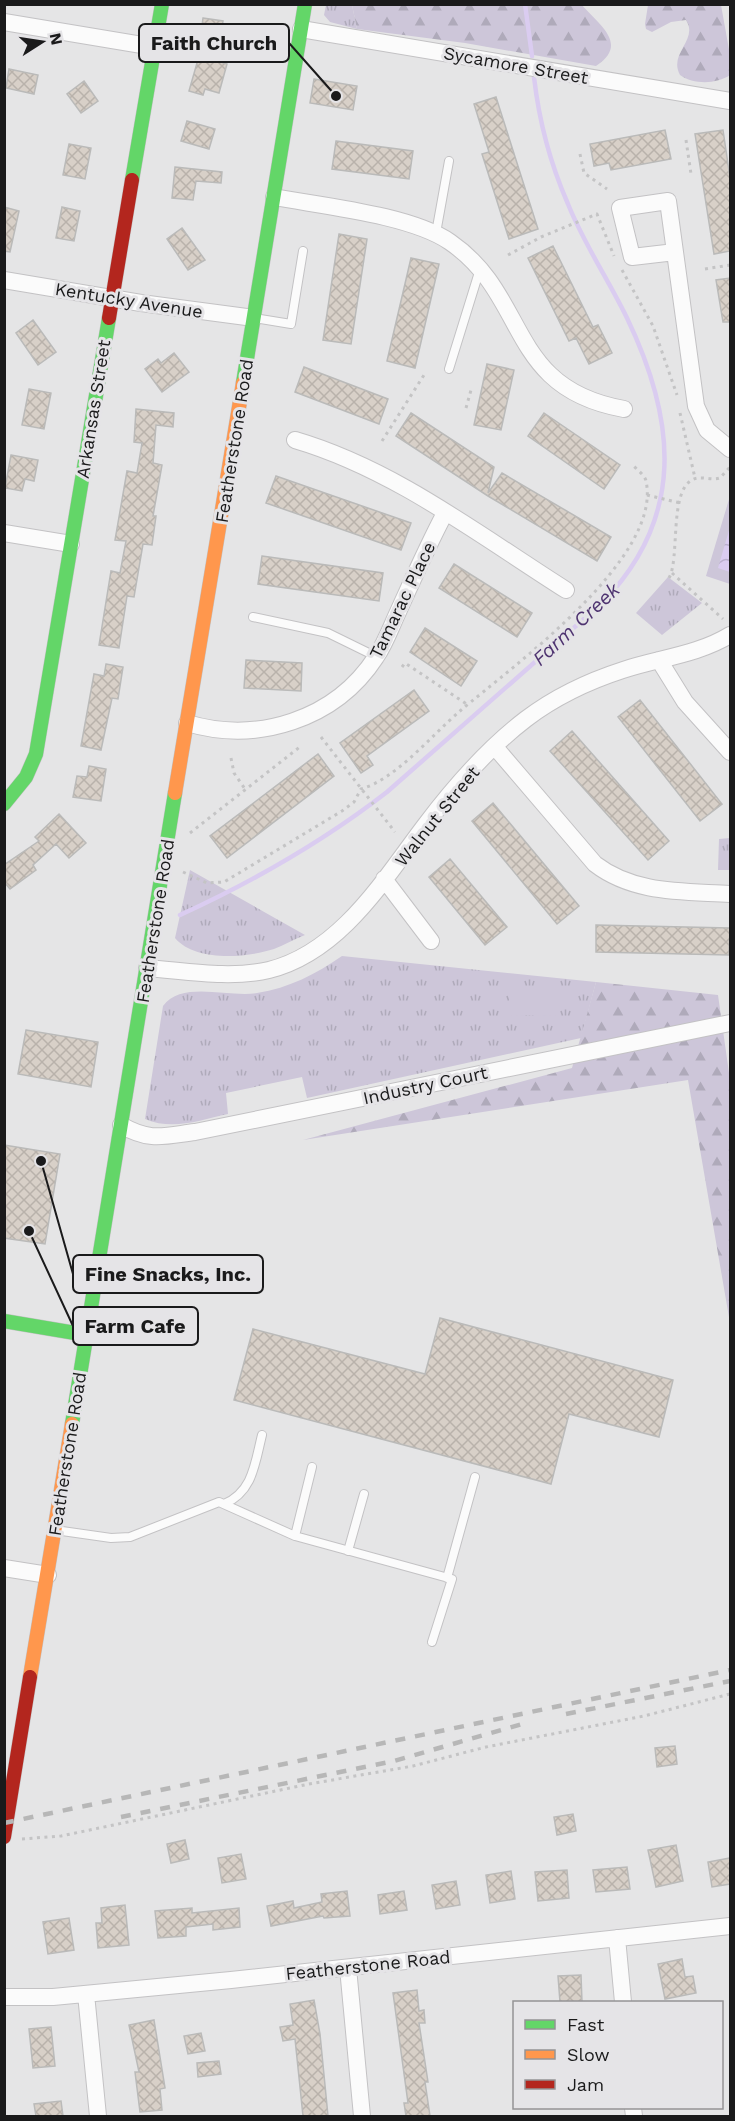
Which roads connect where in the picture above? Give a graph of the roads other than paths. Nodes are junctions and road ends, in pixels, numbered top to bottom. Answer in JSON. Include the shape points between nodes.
{"nodes":[{"id":1,"x":162,"y":4,"type":"edge"},
{"id":2,"x":305,"y":4,"type":"edge"},
{"id":3,"x":4,"y":22,"type":"edge"},
{"id":4,"x":301,"y":28,"type":"junction"},
{"id":5,"x":154,"y":46,"type":"junction"},
{"id":6,"x":730,"y":101,"type":"edge"},
{"id":7,"x":449,"y":161,"type":"dead end"},
{"id":8,"x":274,"y":197,"type":"junction"},
{"id":9,"x":436,"y":233,"type":"junction"},
{"id":10,"x":303,"y":250,"type":"dead end"},
{"id":11,"x":675,"y":252,"type":"dead end"},
{"id":12,"x":480,"y":269,"type":"junction"},
{"id":13,"x":4,"y":280,"type":"edge"},
{"id":14,"x":111,"y":298,"type":"junction"},
{"id":15,"x":254,"y":318,"type":"junction"},
{"id":16,"x":449,"y":369,"type":"dead end"},
{"id":17,"x":624,"y":409,"type":"dead end"},
{"id":18,"x":295,"y":440,"type":"dead end"},
{"id":19,"x":730,"y":449,"type":"edge"},
{"id":20,"x":445,"y":513,"type":"junction"},
{"id":21,"x":4,"y":534,"type":"edge"},
{"id":22,"x":71,"y":544,"type":"junction"},
{"id":23,"x":566,"y":590,"type":"dead end"},
{"id":24,"x":253,"y":617,"type":"dead end"},
{"id":25,"x":730,"y":635,"type":"edge"},
{"id":26,"x":377,"y":657,"type":"junction"},
{"id":27,"x":659,"y":660,"type":"junction"},
{"id":28,"x":187,"y":723,"type":"junction"},
{"id":29,"x":495,"y":747,"type":"junction"},
{"id":30,"x":730,"y":752,"type":"edge"},
{"id":31,"x":4,"y":804,"type":"edge"},
{"id":32,"x":384,"y":879,"type":"junction"},
{"id":33,"x":730,"y":894,"type":"edge"},
{"id":34,"x":431,"y":941,"type":"dead end"},
{"id":35,"x":147,"y":968,"type":"junction"},
{"id":36,"x":730,"y":1024,"type":"edge"},
{"id":37,"x":121,"y":1125,"type":"junction"},
{"id":38,"x":4,"y":1321,"type":"edge"},
{"id":39,"x":87,"y":1335,"type":"junction"},
{"id":40,"x":262,"y":1435,"type":"dead end"},
{"id":41,"x":312,"y":1467,"type":"dead end"},
{"id":42,"x":475,"y":1477,"type":"dead end"},
{"id":43,"x":364,"y":1494,"type":"dead end"},
{"id":44,"x":224,"y":1504,"type":"junction"},
{"id":45,"x":55,"y":1530,"type":"junction"},
{"id":46,"x":295,"y":1536,"type":"junction"},
{"id":47,"x":348,"y":1551,"type":"junction"},
{"id":48,"x":4,"y":1568,"type":"edge"},
{"id":49,"x":48,"y":1575,"type":"junction"},
{"id":50,"x":447,"y":1578,"type":"junction"},
{"id":51,"x":432,"y":1642,"type":"dead end"},
{"id":52,"x":10,"y":1838,"type":"edge"},
{"id":53,"x":730,"y":1926,"type":"edge"},
{"id":54,"x":617,"y":1938,"type":"junction"},
{"id":55,"x":348,"y":1968,"type":"junction"},
{"id":56,"x":86,"y":1994,"type":"junction"},
{"id":57,"x":4,"y":1997,"type":"edge"},
{"id":58,"x":623,"y":2001,"type":"edge"},
{"id":59,"x":98,"y":2116,"type":"edge"},
{"id":60,"x":362,"y":2116,"type":"edge"}],
"edges":[{"from":1,"to":5,"type":"street","name":"Arkansas Street"},
{"from":2,"to":4,"type":"street","name":"Featherstone Road"},
{"from":3,"to":5,"type":"street"},
{"from":4,"to":6,"type":"street","name":"Sycamore Street"},
{"from":4,"to":8,"type":"street","name":"Featherstone Road"},
{"from":5,"to":14,"type":"street","name":"Arkansas Street"},
{"from":7,"to":9,"type":"lane"},
{"from":8,"to":9,"type":"street","via":[[413,224]]},
{"from":8,"to":15,"type":"street","name":"Featherstone Road"},
{"from":9,"to":12,"type":"street"},
{"from":10,"to":15,"type":"lane","via":[[291,324]]},
{"from":11,"to":19,"type":"street","via":[[696,406],[707,430]]},
{"from":12,"to":16,"type":"lane"},
{"from":12,"to":17,"type":"street","via":[[544,371],[576,395]]},
{"from":13,"to":14,"type":"street","name":"Kentucky Avenue"},
{"from":14,"to":15,"type":"street","name":"Kentucky Avenue"},
{"from":14,"to":22,"type":"street","name":"Arkansas Street"},
{"from":15,"to":28,"type":"street","name":"Featherstone Road"},
{"from":18,"to":20,"type":"street","via":[[372,468]]},
{"from":20,"to":23,"type":"street"},
{"from":20,"to":26,"type":"street","name":"Tamarac Place"},
{"from":21,"to":22,"type":"street"},
{"from":22,"to":31,"type":"street","name":"Arkansas Street","via":[[36,754],[26,777]]},
{"from":24,"to":26,"type":"lane","via":[[328,633]]},
{"from":25,"to":27,"type":"street","name":"Walnut Street"},
{"from":26,"to":28,"type":"street","name":"Tamarac Place","via":[[329,705],[284,725],[234,732]]},
{"from":27,"to":29,"type":"street","name":"Walnut Street","via":[[589,682],[556,699],[525,719]]},
{"from":27,"to":30,"type":"street","via":[[685,702]]},
{"from":28,"to":35,"type":"street","name":"Featherstone Road"},
{"from":29,"to":32,"type":"street","name":"Walnut Street","via":[[456,788]]},
{"from":29,"to":33,"type":"street","via":[[607,874],[650,889]]},
{"from":32,"to":34,"type":"street"},
{"from":32,"to":35,"type":"street","name":"Walnut Street","via":[[341,930],[289,963],[231,974]]},
{"from":35,"to":37,"type":"street","name":"Featherstone Road"},
{"from":36,"to":37,"type":"street","name":"Industry Court","via":[[195,1132],[153,1138],[139,1136]]},
{"from":37,"to":39,"type":"street","name":"Featherstone Road"},
{"from":38,"to":39,"type":"street"},
{"from":39,"to":45,"type":"street","name":"Featherstone Road"},
{"from":40,"to":44,"type":"lane","via":[[249,1483],[237,1498]]},
{"from":41,"to":46,"type":"lane"},
{"from":42,"to":50,"type":"lane"},
{"from":43,"to":47,"type":"lane"},
{"from":44,"to":45,"type":"lane","via":[[219,1502],[130,1537]]},
{"from":44,"to":46,"type":"lane"},
{"from":45,"to":49,"type":"street","name":"Featherstone Road"},
{"from":46,"to":47,"type":"lane"},
{"from":47,"to":50,"type":"lane"},
{"from":48,"to":49,"type":"street"},
{"from":49,"to":52,"type":"street","name":"Featherstone Road"},
{"from":50,"to":51,"type":"lane","via":[[452,1579]]},
{"from":53,"to":54,"type":"street","name":"Featherstone Road"},
{"from":54,"to":55,"type":"street","name":"Featherstone Road"},
{"from":54,"to":58,"type":"street"},
{"from":55,"to":56,"type":"street","name":"Featherstone Road"},
{"from":55,"to":60,"type":"street"},
{"from":56,"to":57,"type":"street","name":"Featherstone Road"},
{"from":56,"to":59,"type":"street"}]}
